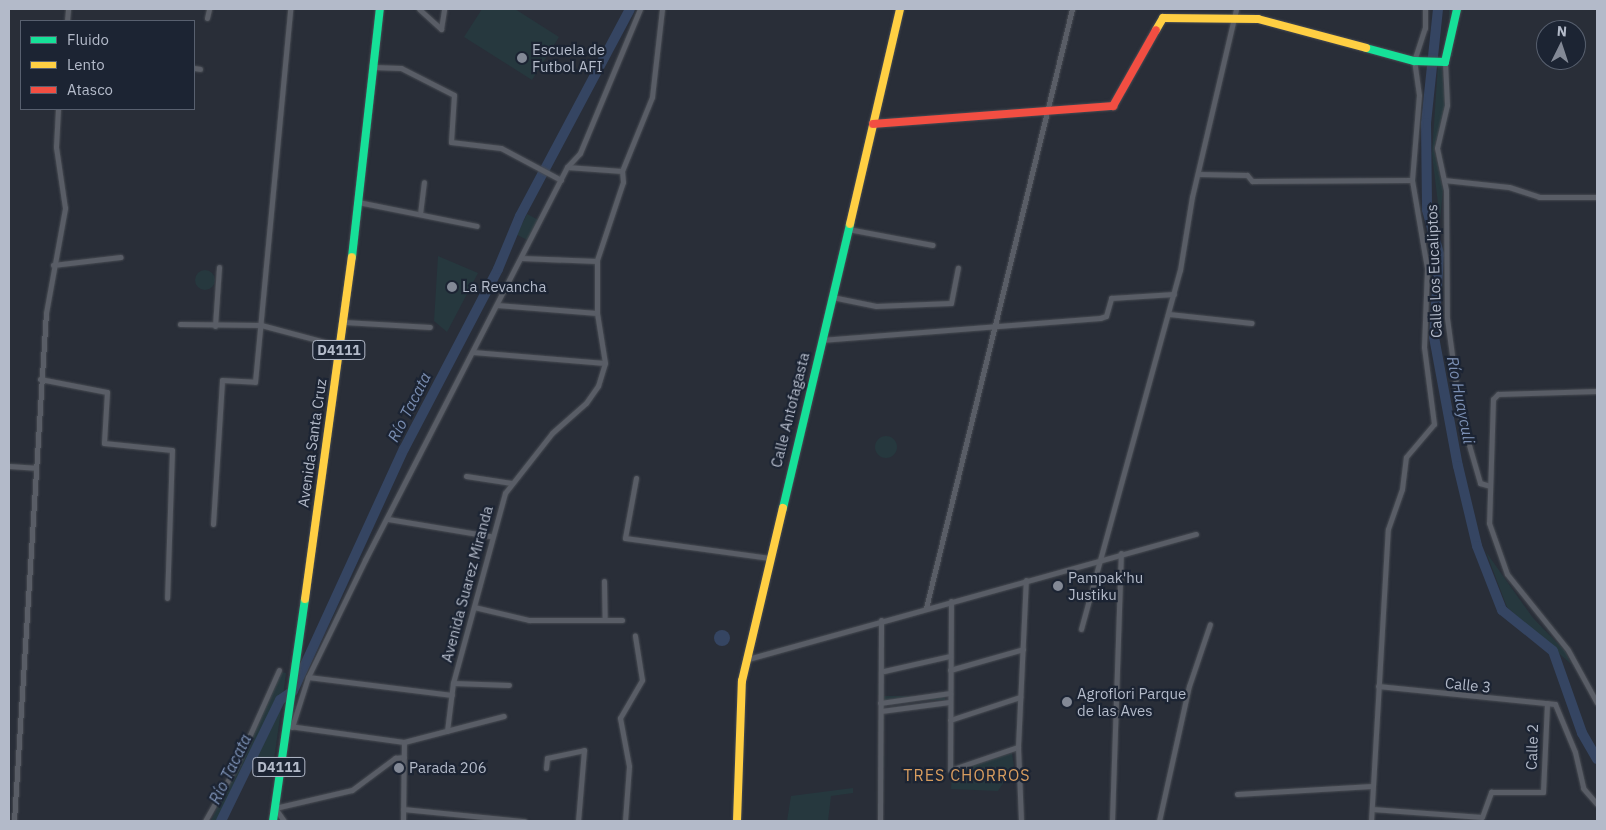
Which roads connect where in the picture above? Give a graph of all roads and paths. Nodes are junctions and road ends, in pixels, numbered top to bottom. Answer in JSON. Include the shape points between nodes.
{"nodes":[{"id":1,"x":209,"y":9,"type":"edge"},
{"id":2,"x":290,"y":9,"type":"edge"},
{"id":3,"x":380,"y":9,"type":"edge"},
{"id":4,"x":419,"y":9,"type":"edge"},
{"id":5,"x":444,"y":9,"type":"edge"},
{"id":6,"x":640,"y":9,"type":"edge"},
{"id":7,"x":662,"y":9,"type":"edge"},
{"id":8,"x":900,"y":9,"type":"edge"},
{"id":9,"x":1072,"y":9,"type":"edge"},
{"id":10,"x":1236,"y":9,"type":"edge"},
{"id":11,"x":1425,"y":9,"type":"edge"},
{"id":12,"x":1457,"y":9,"type":"edge"},
{"id":13,"x":207,"y":18,"type":"dead end"},
{"id":14,"x":1234,"y":18,"type":"junction"},
{"id":15,"x":1417,"y":61,"type":"junction"},
{"id":16,"x":1443,"y":62,"type":"junction"},
{"id":17,"x":373,"y":67,"type":"junction"},
{"id":18,"x":195,"y":68,"type":"edge"},
{"id":19,"x":200,"y":69,"type":"dead end"},
{"id":20,"x":58,"y":110,"type":"edge"},
{"id":21,"x":1046,"y":111,"type":"junction"},
{"id":22,"x":873,"y":124,"type":"junction"},
{"id":23,"x":567,"y":167,"type":"junction"},
{"id":24,"x":622,"y":171,"type":"junction"},
{"id":25,"x":1199,"y":174,"type":"junction"},
{"id":26,"x":561,"y":180,"type":"junction"},
{"id":27,"x":1412,"y":180,"type":"junction"},
{"id":28,"x":1444,"y":180,"type":"junction"},
{"id":29,"x":424,"y":182,"type":"dead end"},
{"id":30,"x":1597,"y":197,"type":"edge"},
{"id":31,"x":358,"y":202,"type":"junction"},
{"id":32,"x":420,"y":214,"type":"junction"},
{"id":33,"x":477,"y":226,"type":"dead end"},
{"id":34,"x":848,"y":229,"type":"junction"},
{"id":35,"x":933,"y":245,"type":"dead end"},
{"id":36,"x":120,"y":257,"type":"dead end"},
{"id":37,"x":522,"y":258,"type":"junction"},
{"id":38,"x":597,"y":261,"type":"junction"},
{"id":39,"x":53,"y":265,"type":"junction"},
{"id":40,"x":219,"y":268,"type":"dead end"},
{"id":41,"x":958,"y":268,"type":"dead end"},
{"id":42,"x":1174,"y":294,"type":"junction"},
{"id":43,"x":832,"y":297,"type":"junction"},
{"id":44,"x":498,"y":306,"type":"junction"},
{"id":45,"x":597,"y":313,"type":"junction"},
{"id":46,"x":1169,"y":314,"type":"junction"},
{"id":47,"x":344,"y":322,"type":"junction"},
{"id":48,"x":1252,"y":323,"type":"dead end"},
{"id":49,"x":180,"y":324,"type":"dead end"},
{"id":50,"x":261,"y":325,"type":"junction"},
{"id":51,"x":995,"y":325,"type":"junction"},
{"id":52,"x":216,"y":326,"type":"junction"},
{"id":53,"x":430,"y":327,"type":"dead end"},
{"id":54,"x":821,"y":340,"type":"junction"},
{"id":55,"x":340,"y":346,"type":"junction"},
{"id":56,"x":473,"y":352,"type":"junction"},
{"id":57,"x":605,"y":363,"type":"junction"},
{"id":58,"x":40,"y":380,"type":"junction"},
{"id":59,"x":1597,"y":391,"type":"edge"},
{"id":60,"x":9,"y":466,"type":"edge"},
{"id":61,"x":35,"y":468,"type":"junction"},
{"id":62,"x":466,"y":476,"type":"dead end"},
{"id":63,"x":636,"y":478,"type":"dead end"},
{"id":64,"x":511,"y":483,"type":"junction"},
{"id":65,"x":1490,"y":486,"type":"junction"},
{"id":66,"x":388,"y":519,"type":"junction"},
{"id":67,"x":213,"y":524,"type":"dead end"},
{"id":68,"x":1196,"y":534,"type":"dead end"},
{"id":69,"x":490,"y":536,"type":"junction"},
{"id":70,"x":1121,"y":553,"type":"junction"},
{"id":71,"x":770,"y":558,"type":"junction"},
{"id":72,"x":1100,"y":558,"type":"junction"},
{"id":73,"x":1026,"y":580,"type":"junction"},
{"id":74,"x":604,"y":581,"type":"dead end"},
{"id":75,"x":167,"y":598,"type":"dead end"},
{"id":76,"x":951,"y":601,"type":"junction"},
{"id":77,"x":474,"y":607,"type":"junction"},
{"id":78,"x":926,"y":608,"type":"junction"},
{"id":79,"x":605,"y":620,"type":"junction"},
{"id":80,"x":622,"y":620,"type":"dead end"},
{"id":81,"x":881,"y":620,"type":"junction"},
{"id":82,"x":1210,"y":624,"type":"dead end"},
{"id":83,"x":1081,"y":629,"type":"dead end"},
{"id":84,"x":635,"y":636,"type":"dead end"},
{"id":85,"x":1023,"y":649,"type":"junction"},
{"id":86,"x":950,"y":656,"type":"junction"},
{"id":87,"x":748,"y":659,"type":"junction"},
{"id":88,"x":279,"y":670,"type":"dead end"},
{"id":89,"x":950,"y":670,"type":"junction"},
{"id":90,"x":884,"y":671,"type":"junction"},
{"id":91,"x":308,"y":677,"type":"junction"},
{"id":92,"x":453,"y":683,"type":"junction"},
{"id":93,"x":509,"y":685,"type":"dead end"},
{"id":94,"x":1378,"y":686,"type":"junction"},
{"id":95,"x":950,"y":692,"type":"junction"},
{"id":96,"x":452,"y":695,"type":"junction"},
{"id":97,"x":1020,"y":697,"type":"junction"},
{"id":98,"x":950,"y":702,"type":"junction"},
{"id":99,"x":880,"y":703,"type":"junction"},
{"id":100,"x":1547,"y":703,"type":"junction"},
{"id":101,"x":1597,"y":703,"type":"edge"},
{"id":102,"x":880,"y":711,"type":"junction"},
{"id":103,"x":504,"y":716,"type":"dead end"},
{"id":104,"x":950,"y":720,"type":"junction"},
{"id":105,"x":288,"y":726,"type":"junction"},
{"id":106,"x":447,"y":731,"type":"junction"},
{"id":107,"x":404,"y":742,"type":"junction"},
{"id":108,"x":1018,"y":747,"type":"junction"},
{"id":109,"x":404,"y":757,"type":"junction"},
{"id":110,"x":546,"y":768,"type":"dead end"},
{"id":111,"x":1372,"y":786,"type":"junction"},
{"id":112,"x":1237,"y":794,"type":"dead end"},
{"id":113,"x":1597,"y":804,"type":"edge"},
{"id":114,"x":274,"y":808,"type":"junction"},
{"id":115,"x":403,"y":809,"type":"junction"},
{"id":116,"x":1372,"y":809,"type":"junction"},
{"id":117,"x":14,"y":821,"type":"edge"},
{"id":118,"x":205,"y":821,"type":"edge"},
{"id":119,"x":273,"y":821,"type":"edge"},
{"id":120,"x":284,"y":821,"type":"edge"},
{"id":121,"x":403,"y":821,"type":"edge"},
{"id":122,"x":524,"y":821,"type":"edge"},
{"id":123,"x":578,"y":821,"type":"edge"},
{"id":124,"x":626,"y":821,"type":"edge"},
{"id":125,"x":737,"y":821,"type":"edge"},
{"id":126,"x":880,"y":821,"type":"edge"},
{"id":127,"x":1021,"y":821,"type":"edge"},
{"id":128,"x":1112,"y":821,"type":"edge"},
{"id":129,"x":1159,"y":821,"type":"edge"},
{"id":130,"x":1371,"y":821,"type":"edge"}],
"edges":[{"from":1,"to":13,"type":"street"},
{"from":2,"to":50,"type":"street"},
{"from":3,"to":17,"type":"main road","name":"Avenida Santa Cruz","number":"D4111"},
{"from":4,"to":5,"type":"street","via":[[441,29]]},
{"from":6,"to":23,"type":"street","via":[[580,153]]},
{"from":7,"to":24,"type":"street","name":"Avenida Suarez Miranda","via":[[654,88]]},
{"from":8,"to":22,"type":"main road","name":"Calle Antofagasta"},
{"from":9,"to":21,"type":"street"},
{"from":10,"to":14,"type":"street"},
{"from":11,"to":15,"type":"street","via":[[1425,28]]},
{"from":12,"to":16,"type":"main road","name":"Calle Los Eucaliptos"},
{"from":14,"to":15,"type":"main road","via":[[1276,23]]},
{"from":14,"to":21,"type":"main road","via":[[1163,18],[1113,106]]},
{"from":14,"to":25,"type":"street"},
{"from":15,"to":16,"type":"main road"},
{"from":15,"to":27,"type":"street","via":[[1420,95]]},
{"from":16,"to":28,"type":"street","name":"Calle Los Eucaliptos","via":[[1447,105],[1437,148]]},
{"from":17,"to":26,"type":"street","via":[[401,68],[454,95],[451,142],[501,148]]},
{"from":17,"to":31,"type":"main road","name":"Avenida Santa Cruz","number":"D4111"},
{"from":18,"to":19,"type":"street"},
{"from":20,"to":39,"type":"street","via":[[56,147],[65,208]]},
{"from":21,"to":22,"type":"main road"},
{"from":21,"to":51,"type":"street"},
{"from":22,"to":34,"type":"main road","name":"Calle Antofagasta"},
{"from":23,"to":24,"type":"street"},
{"from":23,"to":26,"type":"street"},
{"from":24,"to":38,"type":"street","name":"Avenida Suarez Miranda","via":[[623,182]]},
{"from":25,"to":27,"type":"street","via":[[1247,175],[1252,181]]},
{"from":25,"to":42,"type":"street"},
{"from":26,"to":37,"type":"street"},
{"from":27,"to":94,"type":"street","via":[[1427,268],[1424,347],[1434,424],[1406,457],[1402,489],[1388,529]]},
{"from":28,"to":30,"type":"street","via":[[1509,187],[1539,197]]},
{"from":28,"to":65,"type":"street","name":"Calle Los Eucaliptos","via":[[1447,318],[1460,414],[1480,483]]},
{"from":29,"to":32,"type":"street"},
{"from":31,"to":32,"type":"street"},
{"from":31,"to":47,"type":"main road","name":"Avenida Santa Cruz","number":"D4111"},
{"from":32,"to":33,"type":"street"},
{"from":34,"to":35,"type":"street"},
{"from":34,"to":43,"type":"main road","name":"Calle Antofagasta"},
{"from":36,"to":39,"type":"street"},
{"from":37,"to":38,"type":"street"},
{"from":37,"to":44,"type":"street"},
{"from":38,"to":45,"type":"street","name":"Avenida Suarez Miranda"},
{"from":39,"to":58,"type":"street"},
{"from":40,"to":52,"type":"street"},
{"from":41,"to":43,"type":"street","via":[[952,303],[876,306]]},
{"from":42,"to":46,"type":"street"},
{"from":42,"to":51,"type":"street","via":[[1111,298],[1106,316],[1100,318]]},
{"from":43,"to":54,"type":"main road","name":"Calle Antofagasta"},
{"from":44,"to":45,"type":"street"},
{"from":44,"to":56,"type":"street"},
{"from":45,"to":57,"type":"street","name":"Avenida Suarez Miranda"},
{"from":46,"to":48,"type":"street"},
{"from":46,"to":72,"type":"street"},
{"from":47,"to":53,"type":"street"},
{"from":47,"to":55,"type":"main road","name":"Avenida Santa Cruz","number":"D4111"},
{"from":49,"to":52,"type":"street"},
{"from":50,"to":52,"type":"street"},
{"from":50,"to":55,"type":"street"},
{"from":50,"to":67,"type":"street","via":[[255,382],[222,380]]},
{"from":51,"to":54,"type":"street"},
{"from":51,"to":78,"type":"street"},
{"from":54,"to":71,"type":"main road","name":"Calle Antofagasta"},
{"from":55,"to":105,"type":"main road","name":"Avenida Santa Cruz","number":"D4111","via":[[288,689]]},
{"from":56,"to":57,"type":"street"},
{"from":56,"to":66,"type":"street"},
{"from":57,"to":64,"type":"street","name":"Avenida Suarez Miranda","via":[[598,386],[586,403],[552,433]]},
{"from":58,"to":61,"type":"street"},
{"from":58,"to":75,"type":"street","via":[[107,392],[104,443],[172,450]]},
{"from":59,"to":65,"type":"street","via":[[1498,394],[1493,399]]},
{"from":60,"to":61,"type":"street"},
{"from":61,"to":117,"type":"street"},
{"from":62,"to":64,"type":"street"},
{"from":63,"to":71,"type":"street","via":[[625,538]]},
{"from":64,"to":69,"type":"street","name":"Avenida Suarez Miranda"},
{"from":65,"to":101,"type":"street","via":[[1489,523],[1497,555],[1568,650]]},
{"from":66,"to":69,"type":"street"},
{"from":66,"to":91,"type":"street"},
{"from":68,"to":70,"type":"street"},
{"from":69,"to":77,"type":"street","name":"Avenida Suarez Miranda"},
{"from":70,"to":72,"type":"street"},
{"from":70,"to":128,"type":"street"},
{"from":71,"to":87,"type":"main road","name":"Calle Antofagasta"},
{"from":72,"to":73,"type":"street"},
{"from":72,"to":83,"type":"street"},
{"from":73,"to":76,"type":"street"},
{"from":73,"to":85,"type":"street"},
{"from":74,"to":79,"type":"street"},
{"from":76,"to":78,"type":"street"},
{"from":76,"to":86,"type":"street"},
{"from":77,"to":79,"type":"street","via":[[522,619]]},
{"from":77,"to":92,"type":"street","name":"Avenida Suarez Miranda"},
{"from":78,"to":81,"type":"street"},
{"from":79,"to":80,"type":"street"},
{"from":81,"to":87,"type":"street"},
{"from":81,"to":90,"type":"street"},
{"from":82,"to":129,"type":"street","via":[[1189,686]]},
{"from":84,"to":124,"type":"street","via":[[642,680],[620,718],[629,766]]},
{"from":85,"to":89,"type":"street"},
{"from":85,"to":97,"type":"street"},
{"from":86,"to":89,"type":"street"},
{"from":86,"to":90,"type":"street"},
{"from":87,"to":125,"type":"main road","name":"Calle Antofagasta","via":[[740,712]]},
{"from":88,"to":118,"type":"street","via":[[236,766]]},
{"from":89,"to":95,"type":"street"},
{"from":90,"to":99,"type":"street"},
{"from":91,"to":96,"type":"street"},
{"from":91,"to":105,"type":"street"},
{"from":92,"to":93,"type":"street"},
{"from":92,"to":96,"type":"street","name":"Avenida Suarez Miranda"},
{"from":94,"to":100,"type":"street","name":"Calle 3"},
{"from":94,"to":111,"type":"street"},
{"from":95,"to":98,"type":"street"},
{"from":95,"to":99,"type":"street"},
{"from":96,"to":106,"type":"street","name":"Avenida Suarez Miranda"},
{"from":97,"to":104,"type":"street"},
{"from":97,"to":108,"type":"street"},
{"from":98,"to":102,"type":"street"},
{"from":98,"to":104,"type":"street"},
{"from":99,"to":102,"type":"street"},
{"from":100,"to":113,"type":"street","name":"Calle 3","via":[[1556,704],[1575,752],[1583,788]]},
{"from":100,"to":116,"type":"street","name":"Calle 2","via":[[1543,792],[1491,792],[1482,817]]},
{"from":102,"to":126,"type":"street"},
{"from":103,"to":106,"type":"street"},
{"from":104,"to":108,"type":"street","via":[[950,770]]},
{"from":105,"to":107,"type":"street"},
{"from":105,"to":114,"type":"main road","name":"Avenida Santa Cruz","number":"D4111"},
{"from":106,"to":107,"type":"street"},
{"from":107,"to":109,"type":"street"},
{"from":108,"to":127,"type":"street"},
{"from":109,"to":114,"type":"street","via":[[395,758],[352,790]]},
{"from":109,"to":115,"type":"street"},
{"from":110,"to":123,"type":"street","via":[[547,758],[584,750]]},
{"from":111,"to":112,"type":"street"},
{"from":111,"to":116,"type":"street"},
{"from":114,"to":119,"type":"main road","name":"Avenida Santa Cruz","number":"D4111"},
{"from":114,"to":120,"type":"street"},
{"from":115,"to":121,"type":"street"},
{"from":115,"to":122,"type":"street"},
{"from":116,"to":130,"type":"street"}]}
